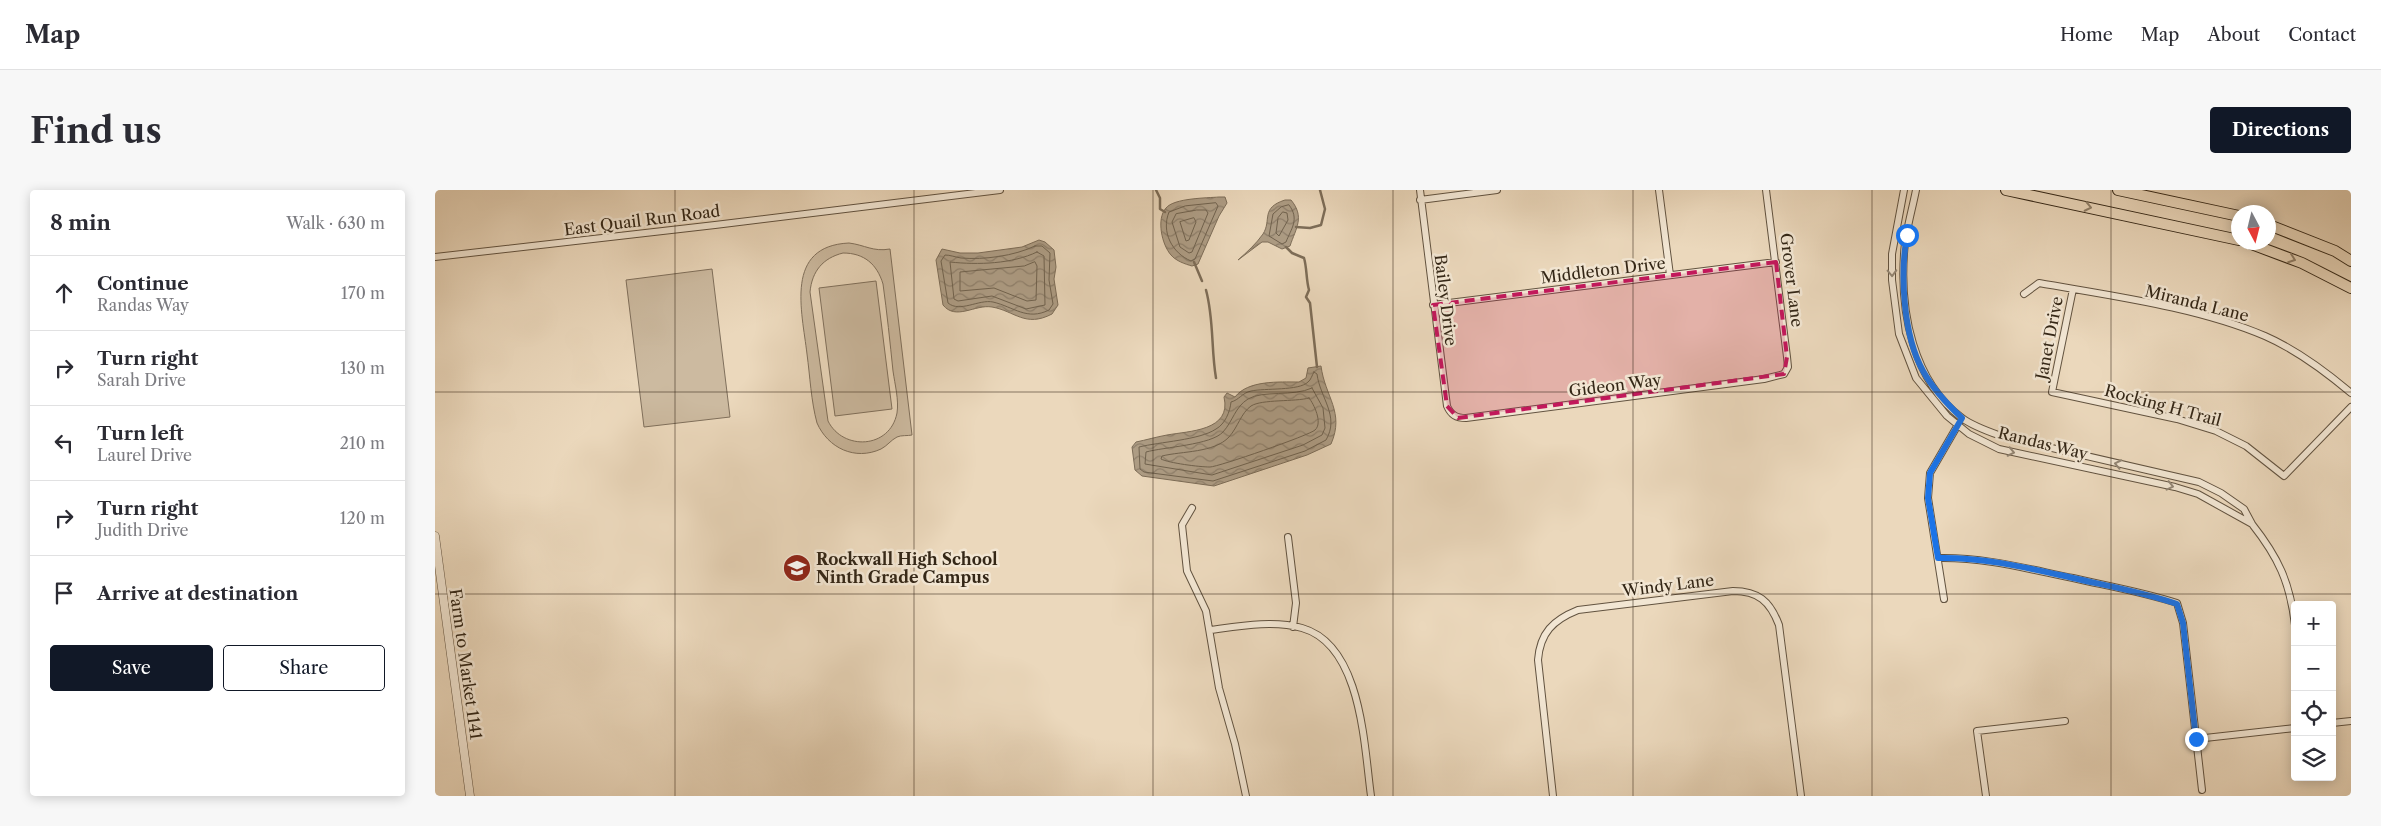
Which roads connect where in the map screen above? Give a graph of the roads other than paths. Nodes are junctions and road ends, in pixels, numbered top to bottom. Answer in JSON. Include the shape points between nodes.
{"nodes":[{"id":1,"x":1000,"y":190,"type":"edge"},
{"id":2,"x":1419,"y":190,"type":"edge"},
{"id":3,"x":1497,"y":190,"type":"edge"},
{"id":4,"x":1659,"y":190,"type":"edge"},
{"id":5,"x":1766,"y":190,"type":"edge"},
{"id":6,"x":1904,"y":190,"type":"edge"},
{"id":7,"x":1917,"y":190,"type":"edge"},
{"id":8,"x":2006,"y":190,"type":"edge"},
{"id":9,"x":2119,"y":190,"type":"edge"},
{"id":10,"x":1420,"y":200,"type":"junction"},
{"id":11,"x":2231,"y":214,"type":"edge"},
{"id":12,"x":2276,"y":228,"type":"edge"},
{"id":13,"x":2231,"y":238,"type":"edge"},
{"id":14,"x":2267,"y":250,"type":"edge"},
{"id":15,"x":435,"y":257,"type":"edge"},
{"id":16,"x":2351,"y":261,"type":"edge"},
{"id":17,"x":1776,"y":262,"type":"junction"},
{"id":18,"x":1670,"y":275,"type":"junction"},
{"id":19,"x":2351,"y":288,"type":"edge"},
{"id":20,"x":2073,"y":289,"type":"junction"},
{"id":21,"x":2024,"y":294,"type":"dead end"},
{"id":22,"x":1433,"y":305,"type":"junction"},
{"id":23,"x":1784,"y":374,"type":"joint"},
{"id":24,"x":2052,"y":392,"type":"joint"},
{"id":25,"x":2351,"y":393,"type":"edge"},
{"id":26,"x":2351,"y":407,"type":"edge"},
{"id":27,"x":1450,"y":413,"type":"joint"},
{"id":28,"x":1962,"y":418,"type":"junction"},
{"id":29,"x":1957,"y":426,"type":"junction"},
{"id":30,"x":1192,"y":508,"type":"dead end"},
{"id":31,"x":2251,"y":524,"type":"junction"},
{"id":32,"x":435,"y":536,"type":"edge"},
{"id":33,"x":1288,"y":537,"type":"dead end"},
{"id":34,"x":1938,"y":558,"type":"junction"},
{"id":35,"x":1944,"y":599,"type":"dead end"},
{"id":36,"x":2291,"y":601,"type":"edge"},
{"id":37,"x":1293,"y":627,"type":"junction"},
{"id":38,"x":1211,"y":630,"type":"junction"},
{"id":39,"x":2065,"y":721,"type":"dead end"},
{"id":40,"x":2351,"y":721,"type":"edge"},
{"id":41,"x":2336,"y":723,"type":"edge"},
{"id":42,"x":2291,"y":728,"type":"edge"},
{"id":43,"x":2196,"y":739,"type":"junction"},
{"id":44,"x":2202,"y":790,"type":"dead end"},
{"id":45,"x":470,"y":796,"type":"edge"},
{"id":46,"x":1246,"y":796,"type":"edge"},
{"id":47,"x":1371,"y":796,"type":"edge"},
{"id":48,"x":1553,"y":796,"type":"edge"},
{"id":49,"x":1801,"y":796,"type":"edge"},
{"id":50,"x":1986,"y":796,"type":"edge"}],
"edges":[{"from":1,"to":15,"type":"street","name":"East Quail Run Road"},
{"from":2,"to":10,"type":"street","name":"Bailey Drive"},
{"from":3,"to":10,"type":"street"},
{"from":4,"to":18,"type":"street"},
{"from":5,"to":17,"type":"street","name":"Grover Lane"},
{"from":6,"to":29,"type":"street","name":"Randas Way","one_way":true,"via":[[1892,268],[1899,334],[1916,378]]},
{"from":7,"to":28,"type":"street","name":"Randas Way","via":[[1904,254],[1910,336],[1924,372],[1938,393]]},
{"from":8,"to":13,"type":"main road","one_way":true},
{"from":9,"to":11,"type":"main road"},
{"from":10,"to":22,"type":"street","name":"Bailey Drive"},
{"from":12,"to":16,"type":"main road","via":[[2335,251]]},
{"from":14,"to":19,"type":"main road","one_way":true},
{"from":17,"to":18,"type":"street","name":"Middleton Drive"},
{"from":17,"to":23,"type":"street","name":"Grover Lane","via":[[1788,367]]},
{"from":18,"to":22,"type":"street","name":"Middleton Drive"},
{"from":20,"to":21,"type":"street","name":"Miranda Lane","via":[[2039,283]]},
{"from":20,"to":24,"type":"street","name":"Janet Drive"},
{"from":20,"to":25,"type":"street","name":"Miranda Lane","via":[[2172,309],[2265,336],[2293,351]]},
{"from":22,"to":27,"type":"street","name":"Bailey Drive","via":[[1445,398]]},
{"from":23,"to":27,"type":"street","name":"Gideon Way","via":[[1466,418]]},
{"from":24,"to":26,"type":"street","name":"Rocking H Trail","via":[[2177,419],[2216,431],[2246,446],[2284,476]]},
{"from":28,"to":29,"type":"street"},
{"from":31,"to":28,"type":"street","name":"Randas Way","one_way":true,"via":[[2245,509],[2221,492],[2199,482],[2004,437]]},
{"from":29,"to":31,"type":"street","name":"Randas Way","one_way":true,"via":[[1999,449],[2198,494]]},
{"from":29,"to":34,"type":"street","via":[[1930,473],[1928,498]]},
{"from":30,"to":38,"type":"street","via":[[1182,525],[1186,565],[1201,595]]},
{"from":31,"to":36,"type":"street","name":"Randas Way","via":[[2270,546],[2281,567]]},
{"from":32,"to":45,"type":"street","name":"Farm to Market 1141"},
{"from":33,"to":37,"type":"street","via":[[1296,604]]},
{"from":34,"to":35,"type":"street"},
{"from":34,"to":43,"type":"street","via":[[1967,558],[2021,567],[2177,604],[2183,623]]},
{"from":37,"to":38,"type":"street","via":[[1246,625]]},
{"from":37,"to":47,"type":"street","via":[[1325,642],[1345,666],[1359,708]]},
{"from":38,"to":46,"type":"street","via":[[1219,688]]},
{"from":39,"to":50,"type":"street","via":[[1977,731]]},
{"from":40,"to":41,"type":"street"},
{"from":42,"to":43,"type":"street"},
{"from":43,"to":44,"type":"street"},
{"from":48,"to":49,"type":"street","name":"Windy Lane","via":[[1537,660],[1545,632],[1563,616],[1577,610],[1733,590],[1748,591],[1761,598],[1772,609],[1779,624]]}]}
